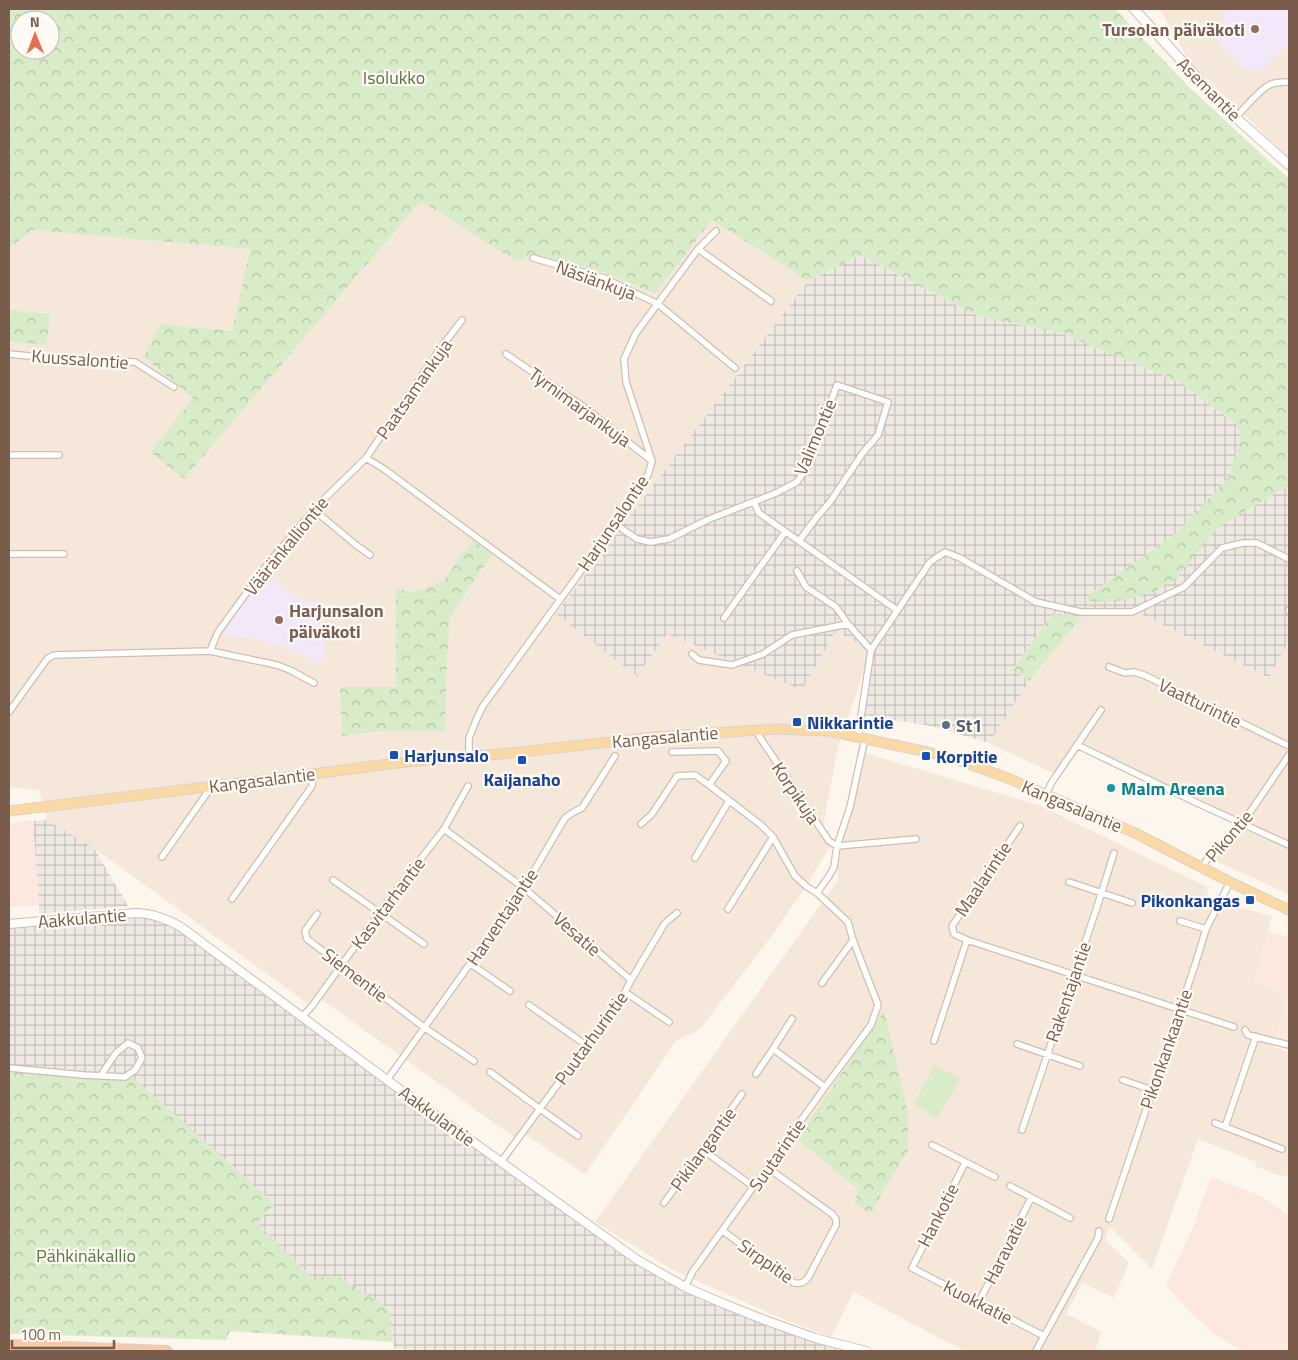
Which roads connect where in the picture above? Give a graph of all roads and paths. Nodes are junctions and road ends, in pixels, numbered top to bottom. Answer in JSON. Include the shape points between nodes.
{"nodes":[{"id":1,"x":1134,"y":9,"type":"edge"},
{"id":2,"x":1289,"y":82,"type":"edge"},
{"id":3,"x":1236,"y":117,"type":"junction"},
{"id":4,"x":1289,"y":165,"type":"edge"},
{"id":5,"x":716,"y":232,"type":"dead end"},
{"id":6,"x":698,"y":250,"type":"junction"},
{"id":7,"x":533,"y":258,"type":"dead end"},
{"id":8,"x":771,"y":301,"type":"dead end"},
{"id":9,"x":658,"y":304,"type":"junction"},
{"id":10,"x":462,"y":320,"type":"dead end"},
{"id":11,"x":9,"y":354,"type":"edge"},
{"id":12,"x":506,"y":354,"type":"dead end"},
{"id":13,"x":735,"y":368,"type":"dead end"},
{"id":14,"x":174,"y":387,"type":"dead end"},
{"id":15,"x":9,"y":455,"type":"edge"},
{"id":16,"x":60,"y":455,"type":"dead end"},
{"id":17,"x":366,"y":458,"type":"junction"},
{"id":18,"x":652,"y":461,"type":"junction"},
{"id":19,"x":754,"y":502,"type":"junction"},
{"id":20,"x":314,"y":510,"type":"junction"},
{"id":21,"x":615,"y":524,"type":"junction"},
{"id":22,"x":785,"y":532,"type":"junction"},
{"id":23,"x":799,"y":541,"type":"junction"},
{"id":24,"x":9,"y":554,"type":"edge"},
{"id":25,"x":64,"y":554,"type":"dead end"},
{"id":26,"x":370,"y":555,"type":"dead end"},
{"id":27,"x":1289,"y":559,"type":"edge"},
{"id":28,"x":798,"y":571,"type":"dead end"},
{"id":29,"x":560,"y":598,"type":"junction"},
{"id":30,"x":897,"y":610,"type":"junction"},
{"id":31,"x":724,"y":618,"type":"dead end"},
{"id":32,"x":848,"y":624,"type":"junction"},
{"id":33,"x":871,"y":650,"type":"junction"},
{"id":34,"x":210,"y":651,"type":"junction"},
{"id":35,"x":692,"y":654,"type":"dead end"},
{"id":36,"x":1109,"y":667,"type":"dead end"},
{"id":37,"x":314,"y":683,"type":"dead end"},
{"id":38,"x":1101,"y":710,"type":"dead end"},
{"id":39,"x":9,"y":712,"type":"edge"},
{"id":40,"x":759,"y":736,"type":"dead end"},
{"id":41,"x":861,"y":738,"type":"junction"},
{"id":42,"x":1077,"y":745,"type":"junction"},
{"id":43,"x":1289,"y":746,"type":"edge"},
{"id":44,"x":672,"y":752,"type":"dead end"},
{"id":45,"x":1289,"y":755,"type":"edge"},
{"id":46,"x":615,"y":756,"type":"dead end"},
{"id":47,"x":469,"y":757,"type":"junction"},
{"id":48,"x":313,"y":774,"type":"junction"},
{"id":49,"x":709,"y":784,"type":"junction"},
{"id":50,"x":468,"y":786,"type":"dead end"},
{"id":51,"x":210,"y":787,"type":"junction"},
{"id":52,"x":1046,"y":794,"type":"junction"},
{"id":53,"x":729,"y":801,"type":"junction"},
{"id":54,"x":9,"y":812,"type":"edge"},
{"id":55,"x":641,"y":824,"type":"dead end"},
{"id":56,"x":1242,"y":824,"type":"junction"},
{"id":57,"x":1020,"y":826,"type":"dead end"},
{"id":58,"x":444,"y":829,"type":"junction"},
{"id":59,"x":773,"y":837,"type":"junction"},
{"id":60,"x":916,"y":839,"type":"dead end"},
{"id":61,"x":1289,"y":845,"type":"edge"},
{"id":62,"x":837,"y":846,"type":"junction"},
{"id":63,"x":1114,"y":853,"type":"dead end"},
{"id":64,"x":162,"y":857,"type":"dead end"},
{"id":65,"x":695,"y":858,"type":"dead end"},
{"id":66,"x":1202,"y":867,"type":"junction"},
{"id":67,"x":333,"y":880,"type":"dead end"},
{"id":68,"x":1069,"y":882,"type":"dead end"},
{"id":69,"x":1230,"y":882,"type":"junction"},
{"id":70,"x":524,"y":888,"type":"junction"},
{"id":71,"x":817,"y":893,"type":"junction"},
{"id":72,"x":1102,"y":893,"type":"junction"},
{"id":73,"x":232,"y":899,"type":"dead end"},
{"id":74,"x":1132,"y":903,"type":"dead end"},
{"id":75,"x":728,"y":909,"type":"dead end"},
{"id":76,"x":1289,"y":910,"type":"edge"},
{"id":77,"x":379,"y":913,"type":"junction"},
{"id":78,"x":677,"y":913,"type":"dead end"},
{"id":79,"x":317,"y":914,"type":"dead end"},
{"id":80,"x":1180,"y":921,"type":"dead end"},
{"id":81,"x":9,"y":924,"type":"edge"},
{"id":82,"x":1206,"y":929,"type":"junction"},
{"id":83,"x":853,"y":940,"type":"junction"},
{"id":84,"x":967,"y":940,"type":"junction"},
{"id":85,"x":424,"y":944,"type":"dead end"},
{"id":86,"x":471,"y":964,"type":"junction"},
{"id":87,"x":341,"y":965,"type":"junction"},
{"id":88,"x":1074,"y":974,"type":"junction"},
{"id":89,"x":631,"y":980,"type":"junction"},
{"id":90,"x":822,"y":983,"type":"dead end"},
{"id":91,"x":510,"y":991,"type":"dead end"},
{"id":92,"x":625,"y":992,"type":"junction"},
{"id":93,"x":529,"y":1005,"type":"dead end"},
{"id":94,"x":1180,"y":1010,"type":"junction"},
{"id":95,"x":302,"y":1017,"type":"junction"},
{"id":96,"x":792,"y":1019,"type":"dead end"},
{"id":97,"x":669,"y":1022,"type":"dead end"},
{"id":98,"x":1234,"y":1027,"type":"dead end"},
{"id":99,"x":425,"y":1028,"type":"junction"},
{"id":100,"x":1244,"y":1030,"type":"dead end"},
{"id":101,"x":1256,"y":1036,"type":"junction"},
{"id":102,"x":934,"y":1042,"type":"dead end"},
{"id":103,"x":1017,"y":1044,"type":"dead end"},
{"id":104,"x":586,"y":1045,"type":"junction"},
{"id":105,"x":1289,"y":1045,"type":"edge"},
{"id":106,"x":773,"y":1049,"type":"junction"},
{"id":107,"x":1047,"y":1054,"type":"junction"},
{"id":108,"x":474,"y":1061,"type":"dead end"},
{"id":109,"x":1080,"y":1066,"type":"dead end"},
{"id":110,"x":9,"y":1068,"type":"edge"},
{"id":111,"x":490,"y":1072,"type":"dead end"},
{"id":112,"x":756,"y":1074,"type":"dead end"},
{"id":113,"x":101,"y":1075,"type":"junction"},
{"id":114,"x":388,"y":1080,"type":"junction"},
{"id":115,"x":1123,"y":1080,"type":"dead end"},
{"id":116,"x":825,"y":1087,"type":"junction"},
{"id":117,"x":1152,"y":1090,"type":"junction"},
{"id":118,"x":742,"y":1094,"type":"dead end"},
{"id":119,"x":540,"y":1109,"type":"junction"},
{"id":120,"x":1215,"y":1123,"type":"dead end"},
{"id":121,"x":1225,"y":1127,"type":"junction"},
{"id":122,"x":1022,"y":1130,"type":"dead end"},
{"id":123,"x":578,"y":1136,"type":"dead end"},
{"id":124,"x":932,"y":1145,"type":"dead end"},
{"id":125,"x":1282,"y":1149,"type":"dead end"},
{"id":126,"x":703,"y":1150,"type":"junction"},
{"id":127,"x":501,"y":1162,"type":"junction"},
{"id":128,"x":965,"y":1163,"type":"junction"},
{"id":129,"x":768,"y":1168,"type":"junction"},
{"id":130,"x":995,"y":1177,"type":"dead end"},
{"id":131,"x":1010,"y":1186,"type":"dead end"},
{"id":132,"x":754,"y":1187,"type":"junction"},
{"id":133,"x":1031,"y":1198,"type":"junction"},
{"id":134,"x":664,"y":1203,"type":"dead end"},
{"id":135,"x":1070,"y":1218,"type":"dead end"},
{"id":136,"x":1109,"y":1219,"type":"dead end"},
{"id":137,"x":723,"y":1231,"type":"junction"},
{"id":138,"x":1099,"y":1231,"type":"dead end"},
{"id":139,"x":912,"y":1268,"type":"joint"},
{"id":140,"x":685,"y":1287,"type":"junction"},
{"id":141,"x":979,"y":1302,"type":"junction"},
{"id":142,"x":1044,"y":1336,"type":"junction"},
{"id":143,"x":9,"y":1346,"type":"edge"},
{"id":144,"x":167,"y":1351,"type":"edge"},
{"id":145,"x":866,"y":1351,"type":"edge"},
{"id":146,"x":1036,"y":1351,"type":"edge"}],
"edges":[{"from":1,"to":3,"type":"main road","name":"Asemantie"},
{"from":2,"to":3,"type":"street","via":[[1269,85]]},
{"from":3,"to":4,"type":"main road","name":"Asemantie"},
{"from":5,"to":6,"type":"street","name":"Harjunsalontie"},
{"from":6,"to":8,"type":"street"},
{"from":6,"to":9,"type":"street","name":"Harjunsalontie"},
{"from":7,"to":9,"type":"street","name":"Näsiänkuja","via":[[604,278]]},
{"from":9,"to":13,"type":"street","name":"Näsiänkuja"},
{"from":9,"to":18,"type":"street","name":"Harjunsalontie","via":[[636,333],[624,359],[626,382]]},
{"from":10,"to":17,"type":"street","name":"Paatsamankuja"},
{"from":11,"to":14,"type":"street","name":"Kuussalontie","via":[[135,362]]},
{"from":12,"to":18,"type":"street","name":"Tyrnimarjankuja","via":[[581,405]]},
{"from":15,"to":16,"type":"street"},
{"from":17,"to":20,"type":"street","name":"Vääränkalliontie"},
{"from":17,"to":29,"type":"street"},
{"from":18,"to":21,"type":"street","name":"Harjunsalontie","via":[[648,475]]},
{"from":19,"to":21,"type":"street","name":"Valimontie","via":[[669,538],[650,542],[636,539]]},
{"from":19,"to":22,"type":"street","via":[[759,513]]},
{"from":19,"to":23,"type":"street","name":"Valimontie","via":[[797,482],[806,468],[837,385],[888,402],[878,435]]},
{"from":20,"to":26,"type":"street"},
{"from":20,"to":34,"type":"street","name":"Vääränkalliontie","via":[[269,562],[218,632]]},
{"from":21,"to":29,"type":"street","name":"Harjunsalontie"},
{"from":22,"to":23,"type":"street"},
{"from":22,"to":31,"type":"street"},
{"from":23,"to":30,"type":"street"},
{"from":24,"to":25,"type":"street"},
{"from":27,"to":30,"type":"street","via":[[1257,543],[1222,548],[1184,587],[1132,612],[1081,612],[1036,602],[945,552],[930,562]]},
{"from":28,"to":32,"type":"street","via":[[806,587],[836,607]]},
{"from":29,"to":47,"type":"street","name":"Harjunsalontie","via":[[477,718],[469,738]]},
{"from":30,"to":33,"type":"street"},
{"from":32,"to":33,"type":"street"},
{"from":32,"to":35,"type":"street","via":[[792,635],[763,654],[732,665],[699,660]]},
{"from":33,"to":41,"type":"street"},
{"from":34,"to":37,"type":"street","via":[[277,666]]},
{"from":34,"to":39,"type":"street","via":[[54,655]]},
{"from":36,"to":43,"type":"street","name":"Vaatturintie","via":[[1144,675]]},
{"from":38,"to":42,"type":"street"},
{"from":40,"to":62,"type":"street","name":"Korpikuja","via":[[829,841]]},
{"from":41,"to":47,"type":"main road","name":"Kangasalantie","via":[[829,731],[745,730],[654,736]]},
{"from":41,"to":52,"type":"main road","name":"Kangasalantie","via":[[955,759]]},
{"from":41,"to":62,"type":"street","via":[[850,807]]},
{"from":42,"to":52,"type":"street"},
{"from":42,"to":56,"type":"street"},
{"from":44,"to":49,"type":"street","via":[[718,751],[726,761]]},
{"from":45,"to":56,"type":"street","name":"Pikontie"},
{"from":46,"to":70,"type":"street","name":"Harventajantie","via":[[582,808],[565,818]]},
{"from":47,"to":48,"type":"main road","name":"Kangasalantie"},
{"from":48,"to":51,"type":"main road","name":"Kangasalantie"},
{"from":48,"to":73,"type":"street","via":[[312,786]]},
{"from":49,"to":53,"type":"street"},
{"from":49,"to":55,"type":"street","via":[[695,775],[677,776],[652,814]]},
{"from":50,"to":58,"type":"street","name":"Kasvitarhantie"},
{"from":51,"to":54,"type":"main road","name":"Kangasalantie"},
{"from":51,"to":64,"type":"street"},
{"from":52,"to":66,"type":"main road","name":"Kangasalantie"},
{"from":53,"to":59,"type":"street"},
{"from":53,"to":65,"type":"street"},
{"from":56,"to":61,"type":"street"},
{"from":56,"to":66,"type":"street","name":"Pikontie"},
{"from":57,"to":84,"type":"street","name":"Maalarintie","via":[[952,926],[954,934]]},
{"from":58,"to":70,"type":"street","name":"Vesatie"},
{"from":58,"to":77,"type":"street","name":"Kasvitarhantie"},
{"from":59,"to":71,"type":"street","via":[[795,876]]},
{"from":59,"to":75,"type":"street"},
{"from":60,"to":62,"type":"street"},
{"from":62,"to":71,"type":"street","via":[[834,867]]},
{"from":63,"to":72,"type":"street","name":"Rakentajantie"},
{"from":66,"to":69,"type":"main road","name":"Kangasalantie"},
{"from":67,"to":77,"type":"street"},
{"from":68,"to":72,"type":"street"},
{"from":69,"to":76,"type":"main road","name":"Kangasalantie"},
{"from":69,"to":82,"type":"street","name":"Pikonkankaantie"},
{"from":70,"to":86,"type":"street","name":"Harventajantie"},
{"from":70,"to":89,"type":"street","name":"Vesatie"},
{"from":71,"to":83,"type":"street","via":[[848,922]]},
{"from":72,"to":74,"type":"street"},
{"from":72,"to":88,"type":"street","name":"Rakentajantie"},
{"from":77,"to":85,"type":"street"},
{"from":77,"to":87,"type":"street","name":"Kasvitarhantie"},
{"from":78,"to":89,"type":"street","name":"Puutarhurintie","via":[[665,923]]},
{"from":79,"to":87,"type":"street","name":"Siementie","via":[[305,931],[307,939]]},
{"from":80,"to":82,"type":"street"},
{"from":81,"to":95,"type":"street","name":"Aakkulantie","via":[[154,914],[181,927]]},
{"from":82,"to":94,"type":"street","name":"Pikonkankaantie"},
{"from":83,"to":90,"type":"street"},
{"from":83,"to":116,"type":"street","name":"Suutarintie","via":[[878,1005],[871,1025]]},
{"from":84,"to":88,"type":"street"},
{"from":84,"to":102,"type":"street","name":"Maalarintie"},
{"from":86,"to":91,"type":"street"},
{"from":86,"to":99,"type":"street","name":"Harventajantie"},
{"from":87,"to":95,"type":"street","name":"Kasvitarhantie"},
{"from":87,"to":99,"type":"street","name":"Siementie"},
{"from":88,"to":94,"type":"street"},
{"from":88,"to":107,"type":"street","name":"Rakentajantie"},
{"from":89,"to":92,"type":"street","name":"Puutarhurintie"},
{"from":92,"to":97,"type":"street"},
{"from":92,"to":104,"type":"street","name":"Puutarhurintie"},
{"from":93,"to":104,"type":"street"},
{"from":94,"to":98,"type":"street"},
{"from":94,"to":117,"type":"street","name":"Pikonkankaantie"},
{"from":95,"to":114,"type":"street","name":"Aakkulantie"},
{"from":96,"to":106,"type":"street"},
{"from":99,"to":108,"type":"street","name":"Siementie"},
{"from":99,"to":114,"type":"street","name":"Harventajantie"},
{"from":100,"to":101,"type":"street","via":[[1248,1035]]},
{"from":101,"to":105,"type":"street"},
{"from":101,"to":121,"type":"street"},
{"from":103,"to":107,"type":"street"},
{"from":104,"to":119,"type":"street","name":"Puutarhurintie"},
{"from":106,"to":112,"type":"street"},
{"from":106,"to":116,"type":"street"},
{"from":107,"to":109,"type":"street"},
{"from":107,"to":122,"type":"street","name":"Rakentajantie"},
{"from":110,"to":113,"type":"street"},
{"from":111,"to":119,"type":"street"},
{"from":113,"to":113,"type":"street","via":[[125,1077],[135,1070],[142,1058],[138,1048],[128,1043],[116,1053]]},
{"from":114,"to":127,"type":"street","name":"Aakkulantie"},
{"from":115,"to":117,"type":"street"},
{"from":116,"to":129,"type":"street","name":"Suutarintie"},
{"from":117,"to":136,"type":"street","name":"Pikonkankaantie"},
{"from":118,"to":126,"type":"street","name":"Pikilangantie"},
{"from":119,"to":123,"type":"street"},
{"from":119,"to":127,"type":"street","name":"Puutarhurintie"},
{"from":120,"to":121,"type":"street"},
{"from":121,"to":125,"type":"street"},
{"from":124,"to":128,"type":"street","name":"Hankotie"},
{"from":126,"to":132,"type":"street"},
{"from":126,"to":134,"type":"street","name":"Pikilangantie"},
{"from":127,"to":140,"type":"street","name":"Aakkulantie","via":[[636,1258]]},
{"from":128,"to":130,"type":"street","name":"Hankotie"},
{"from":128,"to":139,"type":"street","name":"Hankotie"},
{"from":129,"to":132,"type":"street","name":"Suutarintie"},
{"from":129,"to":137,"type":"street","name":"Sirppitie","via":[[836,1219],[836,1225],[808,1278],[800,1284],[794,1283]]},
{"from":131,"to":133,"type":"street","name":"Haravatie"},
{"from":132,"to":137,"type":"street","name":"Suutarintie"},
{"from":133,"to":135,"type":"street","name":"Haravatie"},
{"from":133,"to":141,"type":"street","name":"Haravatie"},
{"from":137,"to":140,"type":"street","name":"Suutarintie"},
{"from":138,"to":142,"type":"street"},
{"from":139,"to":141,"type":"street","name":"Kuokkatie"},
{"from":140,"to":145,"type":"street","name":"Aakkulantie","via":[[815,1338]]},
{"from":141,"to":142,"type":"street","name":"Kuokkatie"},
{"from":142,"to":146,"type":"street"},
{"from":143,"to":144,"type":"highway"}]}
